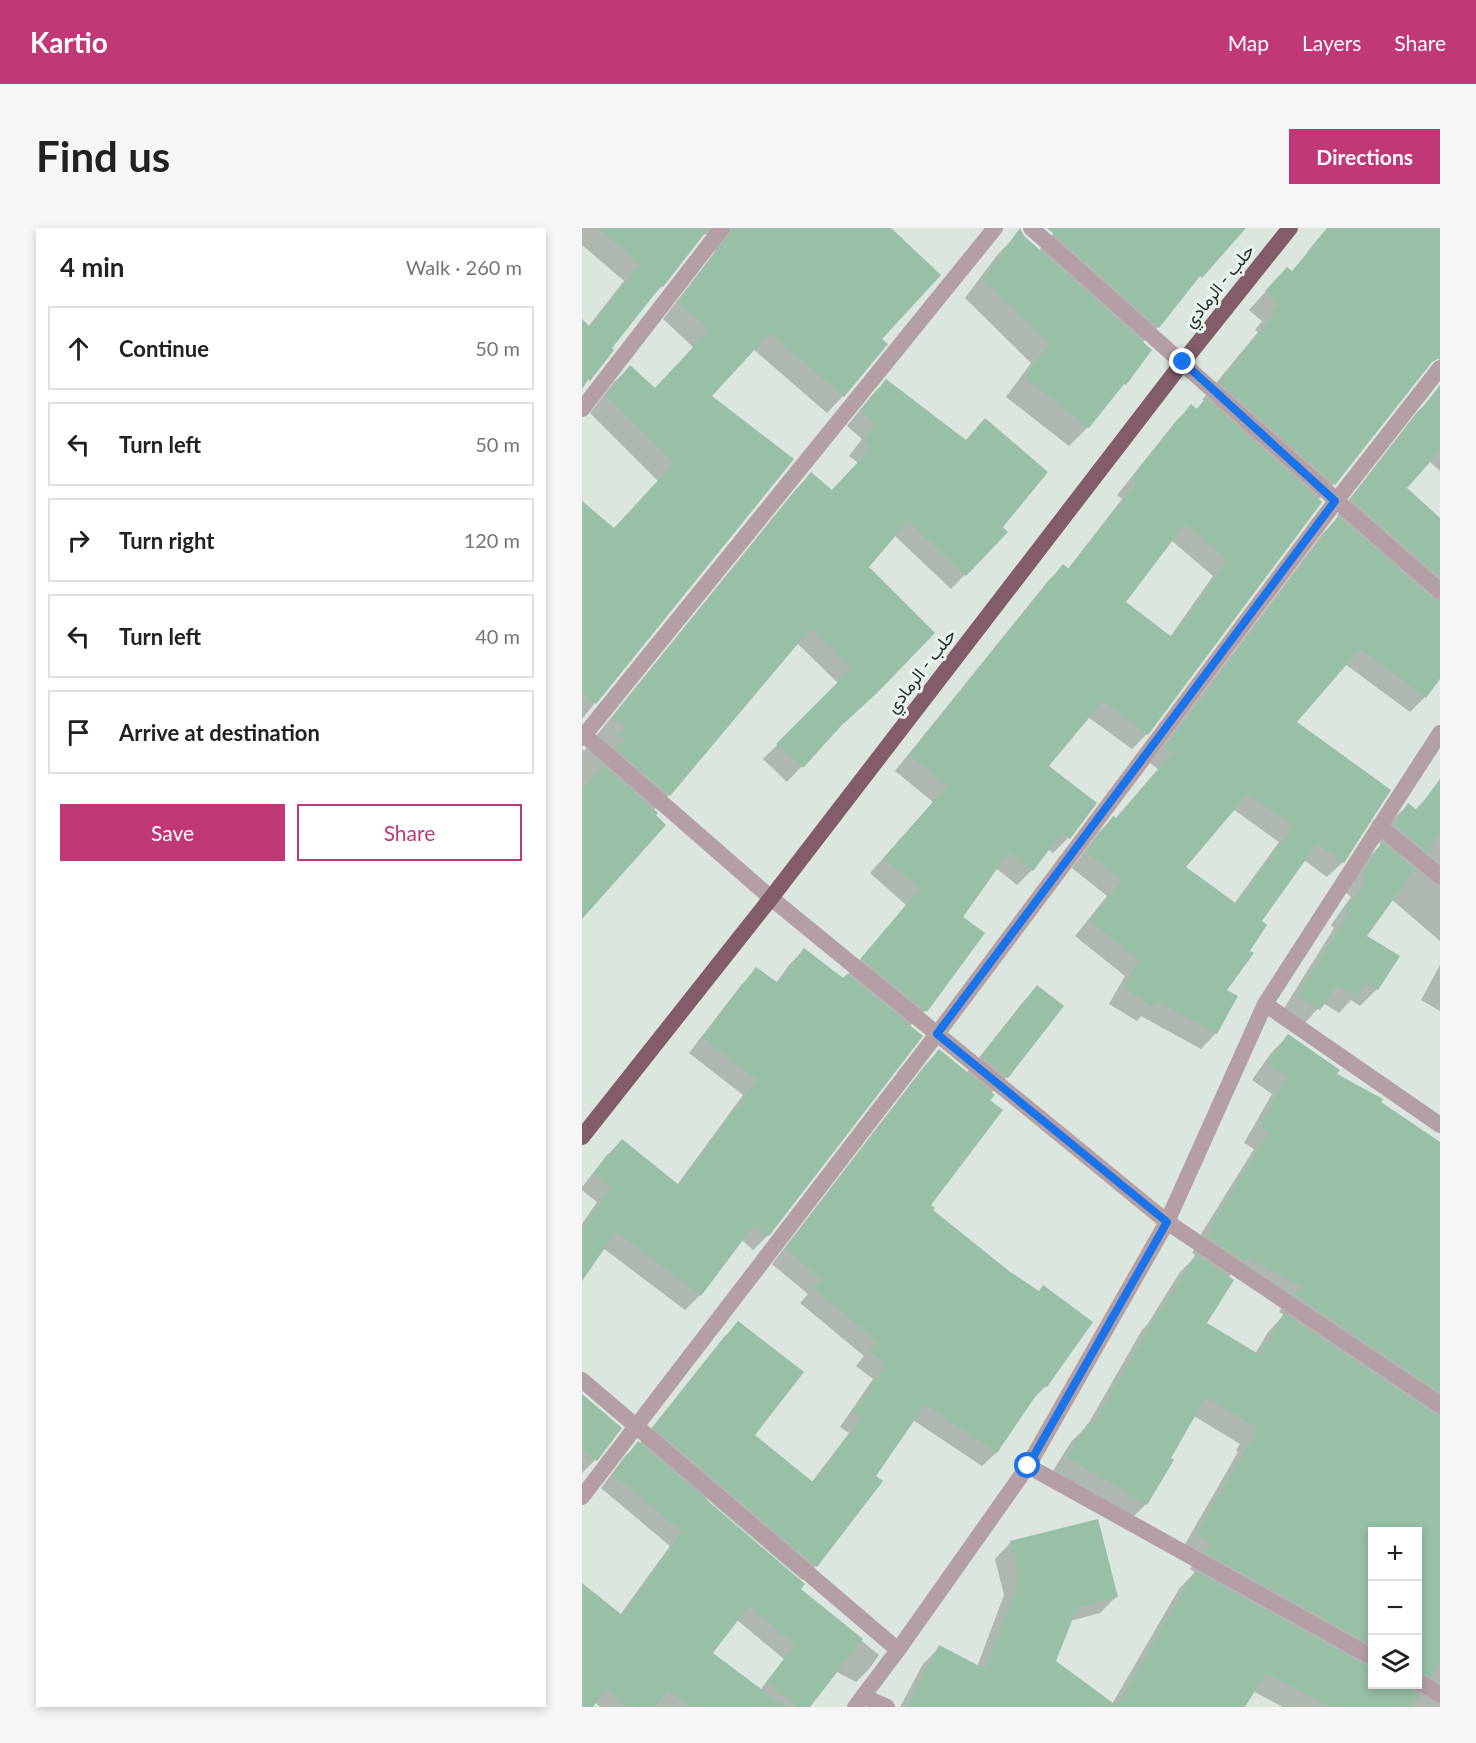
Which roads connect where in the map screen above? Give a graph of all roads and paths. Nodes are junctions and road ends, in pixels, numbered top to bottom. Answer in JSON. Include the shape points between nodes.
{"nodes":[{"id":1,"x":722,"y":228,"type":"edge"},
{"id":2,"x":995,"y":228,"type":"edge"},
{"id":3,"x":1031,"y":228,"type":"edge"},
{"id":4,"x":1290,"y":228,"type":"edge"},
{"id":5,"x":1183,"y":362,"type":"junction"},
{"id":6,"x":1440,"y":368,"type":"edge"},
{"id":7,"x":582,"y":409,"type":"edge"},
{"id":8,"x":1335,"y":501,"type":"junction"},
{"id":9,"x":1440,"y":591,"type":"edge"},
{"id":10,"x":1440,"y":733,"type":"edge"},
{"id":11,"x":583,"y":735,"type":"edge"},
{"id":12,"x":1379,"y":826,"type":"junction"},
{"id":13,"x":1440,"y":876,"type":"edge"},
{"id":14,"x":771,"y":898,"type":"junction"},
{"id":15,"x":1265,"y":1004,"type":"junction"},
{"id":16,"x":937,"y":1034,"type":"junction"},
{"id":17,"x":1440,"y":1125,"type":"edge"},
{"id":18,"x":582,"y":1137,"type":"edge"},
{"id":19,"x":1167,"y":1222,"type":"junction"},
{"id":20,"x":582,"y":1380,"type":"edge"},
{"id":21,"x":1440,"y":1405,"type":"edge"},
{"id":22,"x":636,"y":1427,"type":"junction"},
{"id":23,"x":1028,"y":1466,"type":"junction"},
{"id":24,"x":582,"y":1497,"type":"edge"},
{"id":25,"x":898,"y":1650,"type":"junction"},
{"id":26,"x":1368,"y":1655,"type":"edge"},
{"id":27,"x":1422,"y":1684,"type":"edge"},
{"id":28,"x":1440,"y":1694,"type":"edge"},
{"id":29,"x":859,"y":1701,"type":"edge"},
{"id":30,"x":887,"y":1707,"type":"edge"}],
"edges":[{"from":1,"to":7,"type":"street"},
{"from":2,"to":11,"type":"street"},
{"from":3,"to":5,"type":"street"},
{"from":4,"to":5,"type":"highway","name":"حلب - الرمادي"},
{"from":5,"to":8,"type":"street"},
{"from":5,"to":14,"type":"highway","name":"حلب - الرمادي"},
{"from":6,"to":8,"type":"street"},
{"from":8,"to":9,"type":"street"},
{"from":8,"to":16,"type":"street"},
{"from":10,"to":12,"type":"street"},
{"from":11,"to":14,"type":"street"},
{"from":12,"to":13,"type":"street"},
{"from":12,"to":15,"type":"street"},
{"from":14,"to":16,"type":"street"},
{"from":14,"to":18,"type":"highway","name":"حلب - الرمادي"},
{"from":15,"to":17,"type":"street"},
{"from":15,"to":19,"type":"street"},
{"from":16,"to":19,"type":"street"},
{"from":16,"to":22,"type":"street"},
{"from":19,"to":21,"type":"street"},
{"from":19,"to":23,"type":"street"},
{"from":20,"to":22,"type":"street"},
{"from":22,"to":24,"type":"street"},
{"from":22,"to":25,"type":"street"},
{"from":23,"to":25,"type":"street"},
{"from":23,"to":26,"type":"street"},
{"from":25,"to":29,"type":"street"},
{"from":27,"to":28,"type":"street"},
{"from":29,"to":30,"type":"street"}]}
